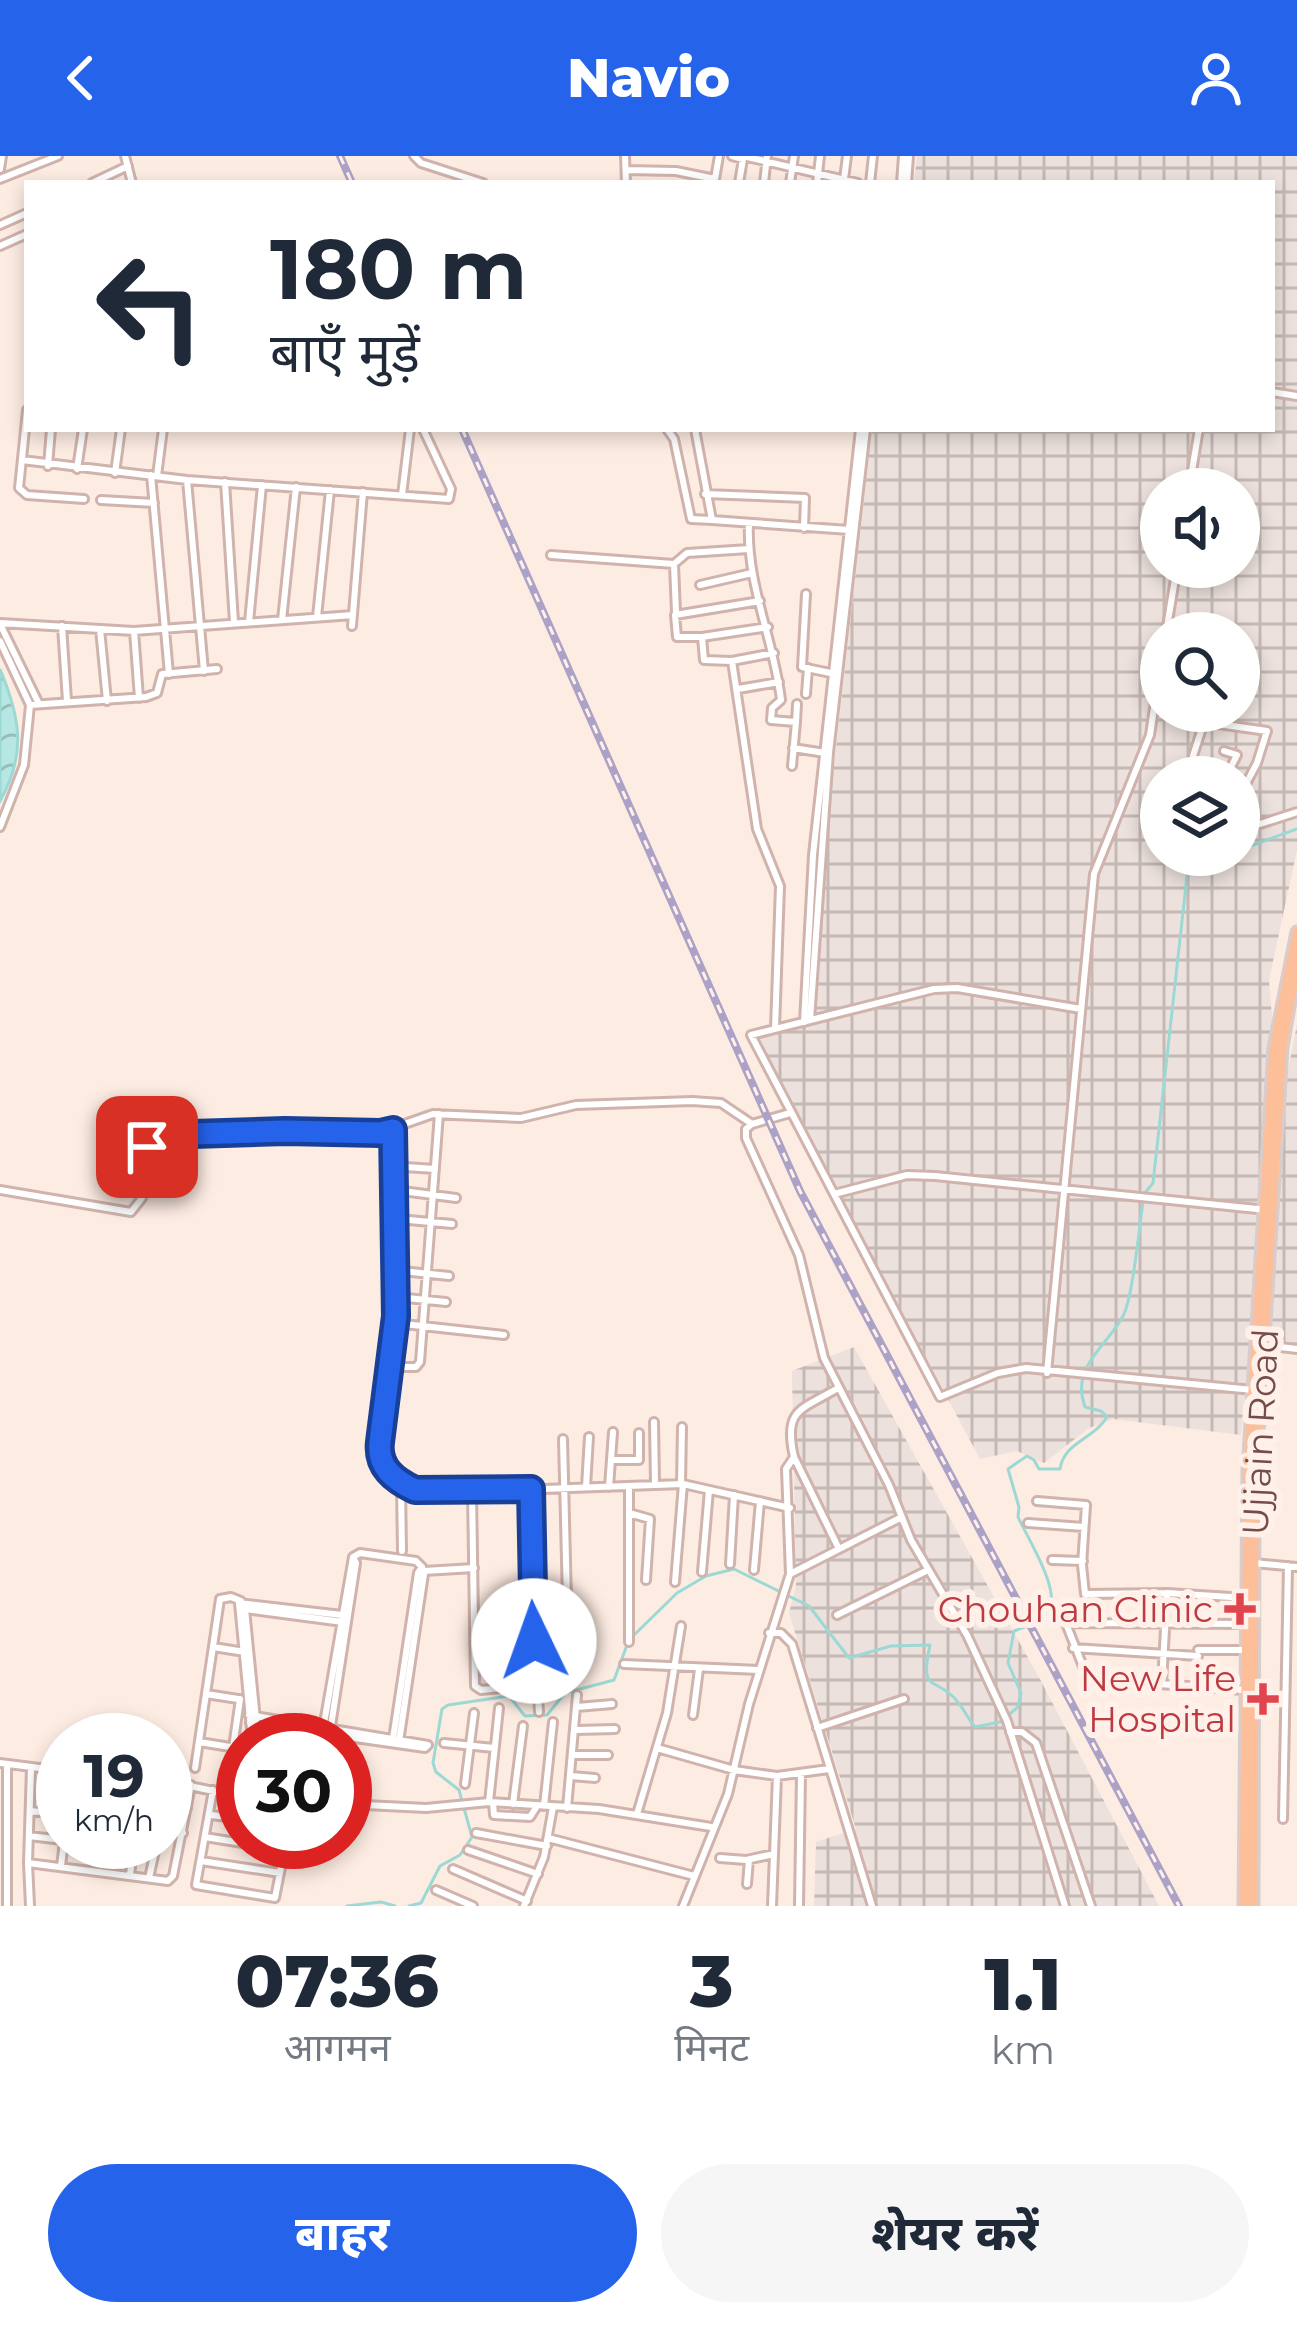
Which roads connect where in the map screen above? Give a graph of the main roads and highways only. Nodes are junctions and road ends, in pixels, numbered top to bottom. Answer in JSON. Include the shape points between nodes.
{"nodes":[{"id":1,"x":1297,"y":932,"type":"edge"},
{"id":2,"x":1297,"y":960,"type":"edge"},
{"id":3,"x":1278,"y":1048,"type":"junction"},
{"id":4,"x":1267,"y":1210,"type":"junction"},
{"id":5,"x":1250,"y":1780,"type":"junction"},
{"id":6,"x":1248,"y":1888,"type":"junction"},
{"id":7,"x":1244,"y":1906,"type":"edge"},
{"id":8,"x":1253,"y":1906,"type":"edge"}],
"edges":[{"from":1,"to":3,"type":"main road","name":"Ujjain Road"},
{"from":2,"to":3,"type":"main road","name":"Ujjain Road"},
{"from":3,"to":4,"type":"main road","name":"Ujjain Road"},
{"from":4,"to":5,"type":"main road","name":"Ujjain Road"},
{"from":4,"to":5,"type":"main road","name":"Ujjain Road","via":[[1246,1598]]},
{"from":5,"to":6,"type":"main road","name":"Ujjain Road"},
{"from":5,"to":6,"type":"main road","name":"Ujjain Road"},
{"from":6,"to":7,"type":"main road"},
{"from":6,"to":8,"type":"main road","name":"Ujjain Road"}]}
